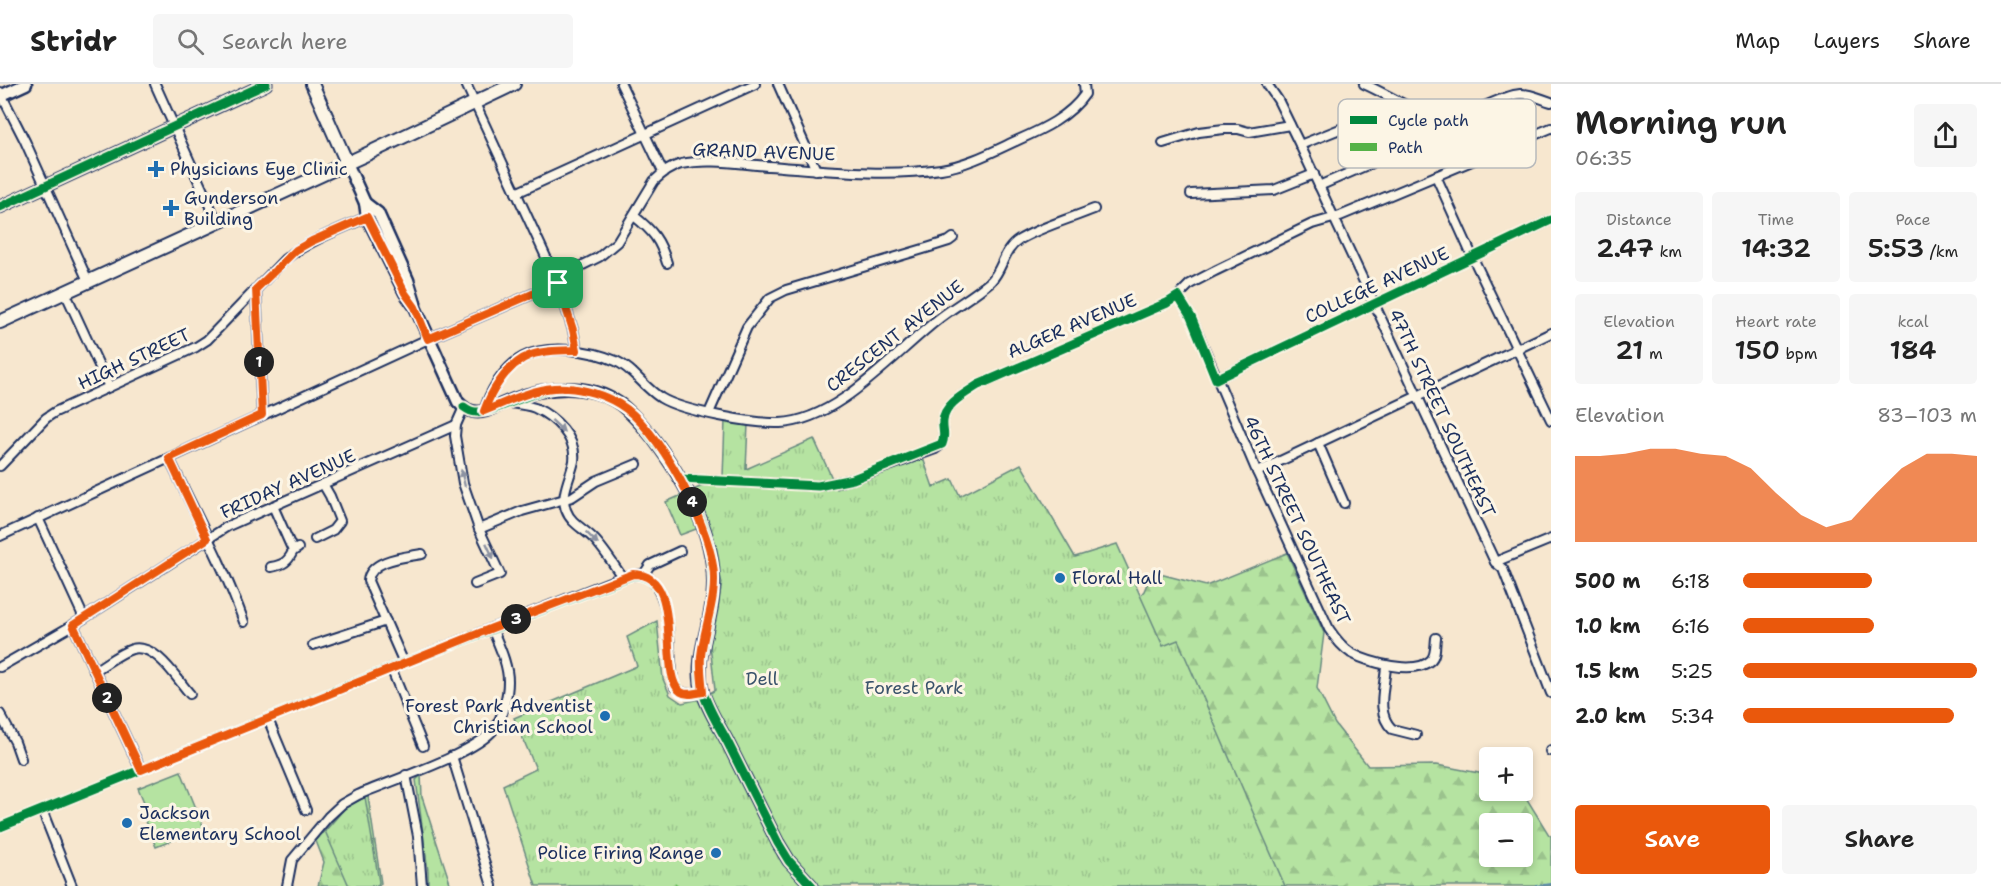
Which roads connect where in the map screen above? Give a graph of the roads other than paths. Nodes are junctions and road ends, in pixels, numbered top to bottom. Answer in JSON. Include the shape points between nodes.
{"nodes":[{"id":1,"x":26,"y":84,"type":"edge"},
{"id":2,"x":154,"y":84,"type":"edge"},
{"id":3,"x":266,"y":84,"type":"edge"},
{"id":4,"x":312,"y":84,"type":"edge"},
{"id":5,"x":466,"y":84,"type":"edge"},
{"id":6,"x":514,"y":84,"type":"edge"},
{"id":7,"x":621,"y":84,"type":"edge"},
{"id":8,"x":755,"y":84,"type":"edge"},
{"id":9,"x":778,"y":84,"type":"edge"},
{"id":10,"x":1084,"y":84,"type":"edge"},
{"id":11,"x":1267,"y":84,"type":"edge"},
{"id":12,"x":1364,"y":84,"type":"edge"},
{"id":13,"x":0,"y":94,"type":"edge"},
{"id":14,"x":1395,"y":99,"type":"edge"},
{"id":15,"x":1506,"y":99,"type":"edge"},
{"id":16,"x":475,"y":102,"type":"junction"},
{"id":17,"x":1551,"y":102,"type":"edge"},
{"id":18,"x":1290,"y":125,"type":"junction"},
{"id":19,"x":174,"y":126,"type":"junction"},
{"id":20,"x":1551,"y":128,"type":"edge"},
{"id":21,"x":1338,"y":130,"type":"edge"},
{"id":22,"x":645,"y":134,"type":"junction"},
{"id":23,"x":1536,"y":134,"type":"edge"},
{"id":24,"x":1163,"y":143,"type":"dead end"},
{"id":25,"x":1300,"y":145,"type":"junction"},
{"id":26,"x":346,"y":163,"type":"junction"},
{"id":27,"x":1360,"y":168,"type":"edge"},
{"id":28,"x":1455,"y":168,"type":"edge"},
{"id":29,"x":816,"y":170,"type":"junction"},
{"id":30,"x":663,"y":172,"type":"junction"},
{"id":31,"x":1314,"y":174,"type":"junction"},
{"id":32,"x":1436,"y":176,"type":"junction"},
{"id":33,"x":1319,"y":186,"type":"junction"},
{"id":34,"x":45,"y":187,"type":"junction"},
{"id":35,"x":516,"y":193,"type":"junction"},
{"id":36,"x":1191,"y":194,"type":"dead end"},
{"id":37,"x":366,"y":203,"type":"junction"},
{"id":38,"x":0,"y":207,"type":"edge"},
{"id":39,"x":1094,"y":209,"type":"dead end"},
{"id":40,"x":634,"y":216,"type":"junction"},
{"id":41,"x":367,"y":217,"type":"junction"},
{"id":42,"x":1334,"y":217,"type":"junction"},
{"id":43,"x":1551,"y":220,"type":"edge"},
{"id":44,"x":217,"y":222,"type":"junction"},
{"id":45,"x":953,"y":238,"type":"dead end"},
{"id":46,"x":391,"y":253,"type":"junction"},
{"id":47,"x":1473,"y":258,"type":"junction"},
{"id":48,"x":668,"y":263,"type":"dead end"},
{"id":49,"x":88,"y":281,"type":"junction"},
{"id":50,"x":558,"y":283,"type":"junction"},
{"id":51,"x":256,"y":289,"type":"junction"},
{"id":52,"x":65,"y":292,"type":"junction"},
{"id":53,"x":1178,"y":296,"type":"junction"},
{"id":54,"x":1375,"y":304,"type":"junction"},
{"id":55,"x":0,"y":322,"type":"edge"},
{"id":56,"x":1551,"y":333,"type":"edge"},
{"id":57,"x":428,"y":339,"type":"junction"},
{"id":58,"x":1517,"y":349,"type":"junction"},
{"id":59,"x":577,"y":350,"type":"junction"},
{"id":60,"x":1216,"y":379,"type":"junction"},
{"id":61,"x":109,"y":387,"type":"junction"},
{"id":62,"x":1418,"y":397,"type":"junction"},
{"id":63,"x":506,"y":402,"type":"junction"},
{"id":64,"x":464,"y":407,"type":"junction"},
{"id":65,"x":484,"y":411,"type":"junction"},
{"id":66,"x":709,"y":412,"type":"junction"},
{"id":67,"x":262,"y":415,"type":"junction"},
{"id":68,"x":1551,"y":420,"type":"edge"},
{"id":69,"x":456,"y":425,"type":"junction"},
{"id":70,"x":1318,"y":443,"type":"junction"},
{"id":71,"x":169,"y":458,"type":"junction"},
{"id":72,"x":637,"y":464,"type":"dead end"},
{"id":73,"x":0,"y":466,"type":"edge"},
{"id":74,"x":1257,"y":472,"type":"junction"},
{"id":75,"x":680,"y":479,"type":"junction"},
{"id":76,"x":323,"y":484,"type":"junction"},
{"id":77,"x":564,"y":500,"type":"junction"},
{"id":78,"x":1344,"y":502,"type":"dead end"},
{"id":79,"x":273,"y":506,"type":"junction"},
{"id":80,"x":38,"y":518,"type":"junction"},
{"id":81,"x":479,"y":529,"type":"junction"},
{"id":82,"x":0,"y":536,"type":"edge"},
{"id":83,"x":207,"y":539,"type":"junction"},
{"id":84,"x":315,"y":539,"type":"dead end"},
{"id":85,"x":1551,"y":539,"type":"edge"},
{"id":86,"x":680,"y":551,"type":"dead end"},
{"id":87,"x":422,"y":554,"type":"dead end"},
{"id":88,"x":1495,"y":562,"type":"junction"},
{"id":89,"x":271,"y":567,"type":"dead end"},
{"id":90,"x":644,"y":574,"type":"junction"},
{"id":91,"x":622,"y":577,"type":"junction"},
{"id":92,"x":475,"y":584,"type":"dead end"},
{"id":93,"x":84,"y":618,"type":"junction"},
{"id":94,"x":386,"y":621,"type":"junction"},
{"id":95,"x":244,"y":622,"type":"dead end"},
{"id":96,"x":73,"y":625,"type":"junction"},
{"id":97,"x":492,"y":628,"type":"junction"},
{"id":98,"x":1436,"y":638,"type":"dead end"},
{"id":99,"x":313,"y":645,"type":"dead end"},
{"id":100,"x":404,"y":663,"type":"junction"},
{"id":101,"x":1386,"y":666,"type":"junction"},
{"id":102,"x":0,"y":667,"type":"edge"},
{"id":103,"x":391,"y":668,"type":"junction"},
{"id":104,"x":94,"y":670,"type":"junction"},
{"id":105,"x":703,"y":692,"type":"junction"},
{"id":106,"x":1551,"y":693,"type":"edge"},
{"id":107,"x":190,"y":694,"type":"dead end"},
{"id":108,"x":0,"y":714,"type":"edge"},
{"id":109,"x":268,"y":719,"type":"junction"},
{"id":110,"x":1416,"y":735,"type":"dead end"},
{"id":111,"x":423,"y":746,"type":"dead end"},
{"id":112,"x":452,"y":756,"type":"junction"},
{"id":113,"x":21,"y":759,"type":"dead end"},
{"id":114,"x":141,"y":770,"type":"junction"},
{"id":115,"x":406,"y":775,"type":"junction"},
{"id":116,"x":42,"y":810,"type":"junction"},
{"id":117,"x":306,"y":810,"type":"dead end"},
{"id":118,"x":0,"y":827,"type":"edge"},
{"id":119,"x":72,"y":886,"type":"edge"},
{"id":120,"x":287,"y":886,"type":"edge"},
{"id":121,"x":422,"y":886,"type":"edge"},
{"id":122,"x":492,"y":886,"type":"edge"},
{"id":123,"x":812,"y":886,"type":"edge"}],
"edges":[{"from":1,"to":13,"type":"main road"},
{"from":2,"to":19,"type":"street"},
{"from":3,"to":19,"type":"main road"},
{"from":4,"to":26,"type":"main road"},
{"from":5,"to":16,"type":"street"},
{"from":6,"to":16,"type":"main road"},
{"from":7,"to":22,"type":"street"},
{"from":8,"to":22,"type":"street"},
{"from":9,"to":29,"type":"street"},
{"from":10,"to":29,"type":"street","name":"GRAND AVENUE","via":[[1085,94],[1078,104],[1060,118],[981,156],[945,168],[881,172]]},
{"from":11,"to":18,"type":"street","name":"47TH STREET SOUTHEAST"},
{"from":12,"to":14,"type":"street"},
{"from":13,"to":34,"type":"street"},
{"from":15,"to":17,"type":"street","via":[[1520,94]]},
{"from":16,"to":26,"type":"main road"},
{"from":16,"to":35,"type":"street"},
{"from":18,"to":24,"type":"street","via":[[1249,132],[1199,132]]},
{"from":18,"to":25,"type":"street","name":"47TH STREET SOUTHEAST"},
{"from":19,"to":34,"type":"main road"},
{"from":19,"to":44,"type":"street"},
{"from":20,"to":23,"type":"street","name":"ALGER AVENUE"},
{"from":21,"to":25,"type":"street"},
{"from":22,"to":30,"type":"street"},
{"from":22,"to":35,"type":"street"},
{"from":25,"to":31,"type":"street","name":"47TH STREET SOUTHEAST"},
{"from":26,"to":37,"type":"main road"},
{"from":26,"to":44,"type":"main road"},
{"from":27,"to":33,"type":"street"},
{"from":28,"to":32,"type":"street","name":"ALGER AVENUE"},
{"from":29,"to":30,"type":"street","name":"GRAND AVENUE","via":[[703,161]]},
{"from":30,"to":40,"type":"street"},
{"from":31,"to":33,"type":"street","name":"47TH STREET SOUTHEAST"},
{"from":31,"to":36,"type":"street","via":[[1274,190]]},
{"from":32,"to":42,"type":"street","name":"ALGER AVENUE"},
{"from":32,"to":47,"type":"street"},
{"from":33,"to":42,"type":"street","name":"47TH STREET SOUTHEAST"},
{"from":34,"to":38,"type":"main road"},
{"from":34,"to":49,"type":"street"},
{"from":35,"to":50,"type":"street"},
{"from":37,"to":41,"type":"main road"},
{"from":37,"to":46,"type":"main road","via":[[378,213]]},
{"from":39,"to":66,"type":"street","name":"CRESCENT AVENUE","via":[[1018,241],[1006,252],[993,280],[936,320],[856,389],[814,416],[778,423],[740,420]]},
{"from":40,"to":48,"type":"street","via":[[651,229]]},
{"from":40,"to":50,"type":"street","via":[[617,242],[599,257],[563,275]]},
{"from":41,"to":46,"type":"main road"},
{"from":41,"to":51,"type":"street","name":"HIGH STREET","via":[[296,250]]},
{"from":42,"to":53,"type":"street","name":"ALGER AVENUE","via":[[1215,271],[1190,284]]},
{"from":42,"to":54,"type":"street","name":"47TH STREET SOUTHEAST"},
{"from":43,"to":47,"type":"street","name":"COLLEGE AVENUE"},
{"from":44,"to":49,"type":"main road"},
{"from":45,"to":66,"type":"street","via":[[770,298],[747,327]]},
{"from":46,"to":57,"type":"main road"},
{"from":47,"to":54,"type":"street","name":"COLLEGE AVENUE"},
{"from":47,"to":58,"type":"street"},
{"from":49,"to":52,"type":"main road"},
{"from":50,"to":57,"type":"street"},
{"from":50,"to":59,"type":"street"},
{"from":51,"to":61,"type":"street","name":"HIGH STREET","via":[[207,340]]},
{"from":51,"to":67,"type":"street"},
{"from":52,"to":55,"type":"main road"},
{"from":52,"to":61,"type":"street"},
{"from":53,"to":60,"type":"street","name":"46TH STREET SOUTHEAST","via":[[1191,317]]},
{"from":53,"to":75,"type":"street","name":"ALGER AVENUE","via":[[978,385],[945,413],[942,444],[853,479],[818,486]]},
{"from":54,"to":60,"type":"street","name":"COLLEGE AVENUE"},
{"from":54,"to":62,"type":"street","name":"47TH STREET SOUTHEAST"},
{"from":56,"to":58,"type":"street"},
{"from":57,"to":64,"type":"main road"},
{"from":57,"to":67,"type":"street"},
{"from":58,"to":62,"type":"street"},
{"from":58,"to":68,"type":"street"},
{"from":59,"to":65,"type":"street","name":"CRESCENT AVENUE","via":[[524,357],[504,376]]},
{"from":59,"to":66,"type":"street","name":"CRESCENT AVENUE","via":[[616,361],[661,399]]},
{"from":60,"to":74,"type":"street","name":"46TH STREET SOUTHEAST"},
{"from":61,"to":73,"type":"street","name":"HIGH STREET","via":[[46,418]]},
{"from":62,"to":70,"type":"street"},
{"from":62,"to":88,"type":"street","name":"47TH STREET SOUTHEAST"},
{"from":63,"to":65,"type":"main road"},
{"from":63,"to":75,"type":"main road","via":[[566,387],[604,396],[642,424]]},
{"from":63,"to":77,"type":"street","one_way":true,"via":[[533,407],[568,436],[574,447],[574,459]]},
{"from":64,"to":65,"type":"main road"},
{"from":64,"to":69,"type":"street"},
{"from":67,"to":71,"type":"street"},
{"from":69,"to":76,"type":"street","name":"FRIDAY AVENUE"},
{"from":81,"to":69,"type":"street","one_way":true,"via":[[464,483]]},
{"from":70,"to":74,"type":"street"},
{"from":70,"to":78,"type":"street"},
{"from":71,"to":80,"type":"street"},
{"from":71,"to":83,"type":"street"},
{"from":72,"to":77,"type":"street"},
{"from":74,"to":101,"type":"street","name":"46TH STREET SOUTHEAST","via":[[1329,629],[1349,652]]},
{"from":75,"to":105,"type":"main road","via":[[699,517],[714,568],[713,596],[701,656]]},
{"from":76,"to":79,"type":"street","name":"FRIDAY AVENUE"},
{"from":76,"to":84,"type":"street","via":[[340,521],[333,530]]},
{"from":77,"to":81,"type":"street"},
{"from":77,"to":91,"type":"street","one_way":true,"via":[[571,520],[595,539]]},
{"from":79,"to":83,"type":"street","name":"FRIDAY AVENUE"},
{"from":79,"to":89,"type":"street","via":[[295,549],[289,560]]},
{"from":80,"to":82,"type":"street"},
{"from":80,"to":93,"type":"street"},
{"from":81,"to":92,"type":"street","one_way":true,"via":[[500,574]]},
{"from":83,"to":93,"type":"street","name":"FRIDAY AVENUE"},
{"from":83,"to":95,"type":"street","via":[[230,583]]},
{"from":85,"to":88,"type":"street"},
{"from":86,"to":90,"type":"street","via":[[650,564]]},
{"from":87,"to":94,"type":"street","via":[[387,562],[369,575],[368,581]]},
{"from":88,"to":106,"type":"street","name":"47TH STREET SOUTHEAST","via":[[1503,569],[1512,589]]},
{"from":90,"to":91,"type":"street"},
{"from":90,"to":105,"type":"street","via":[[654,581],[664,605],[675,687],[687,694]]},
{"from":91,"to":97,"type":"street"},
{"from":93,"to":96,"type":"street","name":"FRIDAY AVENUE"},
{"from":94,"to":99,"type":"street"},
{"from":94,"to":100,"type":"street"},
{"from":96,"to":102,"type":"street","name":"FRIDAY AVENUE"},
{"from":96,"to":104,"type":"street"},
{"from":97,"to":100,"type":"street"},
{"from":97,"to":112,"type":"street","via":[[508,680],[505,702],[494,729],[474,746]]},
{"from":98,"to":101,"type":"street","name":"46TH STREET SOUTHEAST","via":[[1431,661],[1413,667]]},
{"from":100,"to":103,"type":"street"},
{"from":101,"to":110,"type":"street","via":[[1383,716],[1392,729]]},
{"from":103,"to":109,"type":"street"},
{"from":103,"to":111,"type":"street"},
{"from":104,"to":107,"type":"street","via":[[132,649],[142,649],[157,656]]},
{"from":104,"to":114,"type":"street"},
{"from":105,"to":123,"type":"main road","via":[[778,843]]},
{"from":108,"to":113,"type":"street"},
{"from":109,"to":114,"type":"street"},
{"from":109,"to":117,"type":"street"},
{"from":112,"to":115,"type":"street"},
{"from":112,"to":122,"type":"street"},
{"from":114,"to":116,"type":"street"},
{"from":115,"to":120,"type":"street","via":[[358,795],[328,817],[292,860]]},
{"from":115,"to":121,"type":"street","via":[[418,836]]},
{"from":116,"to":118,"type":"street"},
{"from":116,"to":119,"type":"street"}]}
